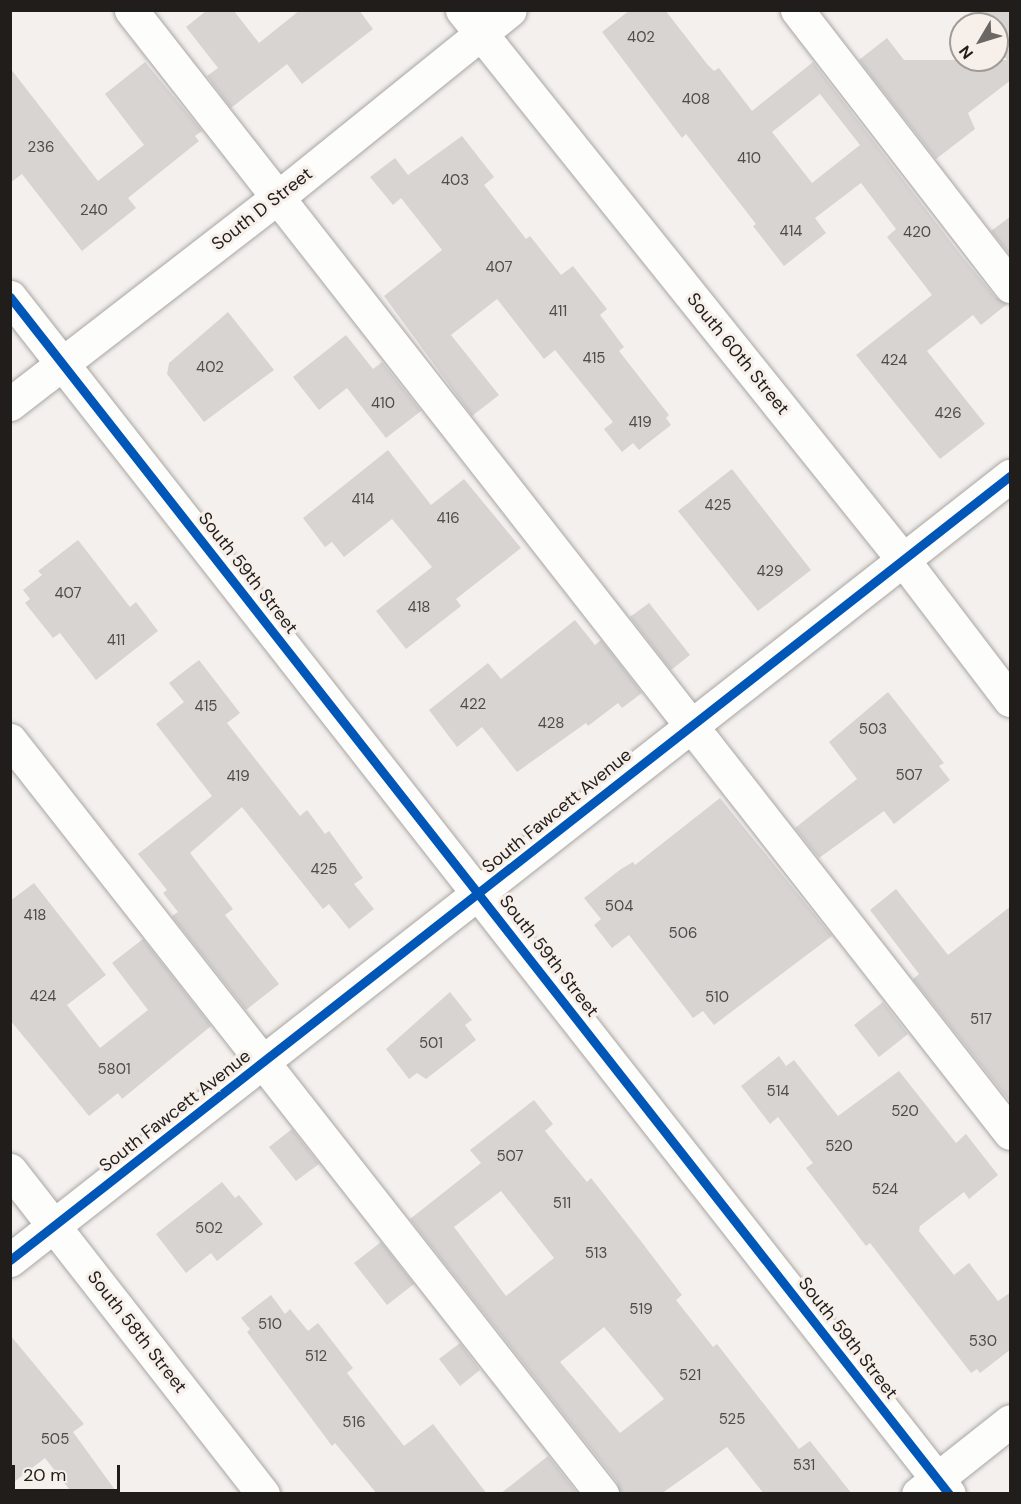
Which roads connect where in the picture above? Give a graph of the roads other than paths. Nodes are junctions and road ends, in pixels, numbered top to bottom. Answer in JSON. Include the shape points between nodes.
{"nodes":[{"id":1,"x":131,"y":10,"type":"edge"},
{"id":2,"x":510,"y":10,"type":"edge"},
{"id":3,"x":797,"y":10,"type":"edge"},
{"id":4,"x":471,"y":22,"type":"edge"},
{"id":5,"x":277,"y":198,"type":"junction"},
{"id":6,"x":1011,"y":286,"type":"edge"},
{"id":7,"x":10,"y":297,"type":"edge"},
{"id":8,"x":63,"y":363,"type":"junction"},
{"id":9,"x":10,"y":404,"type":"edge"},
{"id":10,"x":1011,"y":476,"type":"edge"},
{"id":11,"x":904,"y":561,"type":"junction"},
{"id":12,"x":1011,"y":700,"type":"edge"},
{"id":13,"x":691,"y":724,"type":"junction"},
{"id":14,"x":10,"y":740,"type":"edge"},
{"id":15,"x":479,"y":894,"type":"junction"},
{"id":16,"x":265,"y":1061,"type":"junction"},
{"id":17,"x":1011,"y":1134,"type":"edge"},
{"id":18,"x":10,"y":1170,"type":"edge"},
{"id":19,"x":54,"y":1226,"type":"junction"},
{"id":20,"x":10,"y":1260,"type":"edge"},
{"id":21,"x":1011,"y":1421,"type":"edge"},
{"id":22,"x":935,"y":1488,"type":"edge"},
{"id":23,"x":263,"y":1494,"type":"edge"},
{"id":24,"x":602,"y":1494,"type":"edge"}],
"edges":[{"from":1,"to":5,"type":"street"},
{"from":2,"to":4,"type":"street","name":"South D Street"},
{"from":3,"to":6,"type":"street"},
{"from":4,"to":5,"type":"street","name":"South D Street"},
{"from":4,"to":11,"type":"street","name":"South 60th Street"},
{"from":5,"to":8,"type":"street","name":"South D Street"},
{"from":5,"to":13,"type":"street"},
{"from":7,"to":8,"type":"street","name":"South 59th Street"},
{"from":8,"to":9,"type":"street","name":"South D Street"},
{"from":8,"to":15,"type":"street","name":"South 59th Street"},
{"from":10,"to":11,"type":"street","name":"South Fawcett Avenue"},
{"from":11,"to":12,"type":"street","name":"South 60th Street"},
{"from":11,"to":13,"type":"street","name":"South Fawcett Avenue"},
{"from":13,"to":15,"type":"street","name":"South Fawcett Avenue"},
{"from":13,"to":17,"type":"street"},
{"from":14,"to":16,"type":"street"},
{"from":15,"to":16,"type":"street","name":"South Fawcett Avenue"},
{"from":15,"to":22,"type":"street","name":"South 59th Street"},
{"from":16,"to":19,"type":"street","name":"South Fawcett Avenue"},
{"from":16,"to":24,"type":"street"},
{"from":18,"to":19,"type":"street","name":"South 58th Street"},
{"from":19,"to":20,"type":"street","name":"South Fawcett Avenue"},
{"from":19,"to":23,"type":"street","name":"South 58th Street"},
{"from":21,"to":22,"type":"street"}]}
